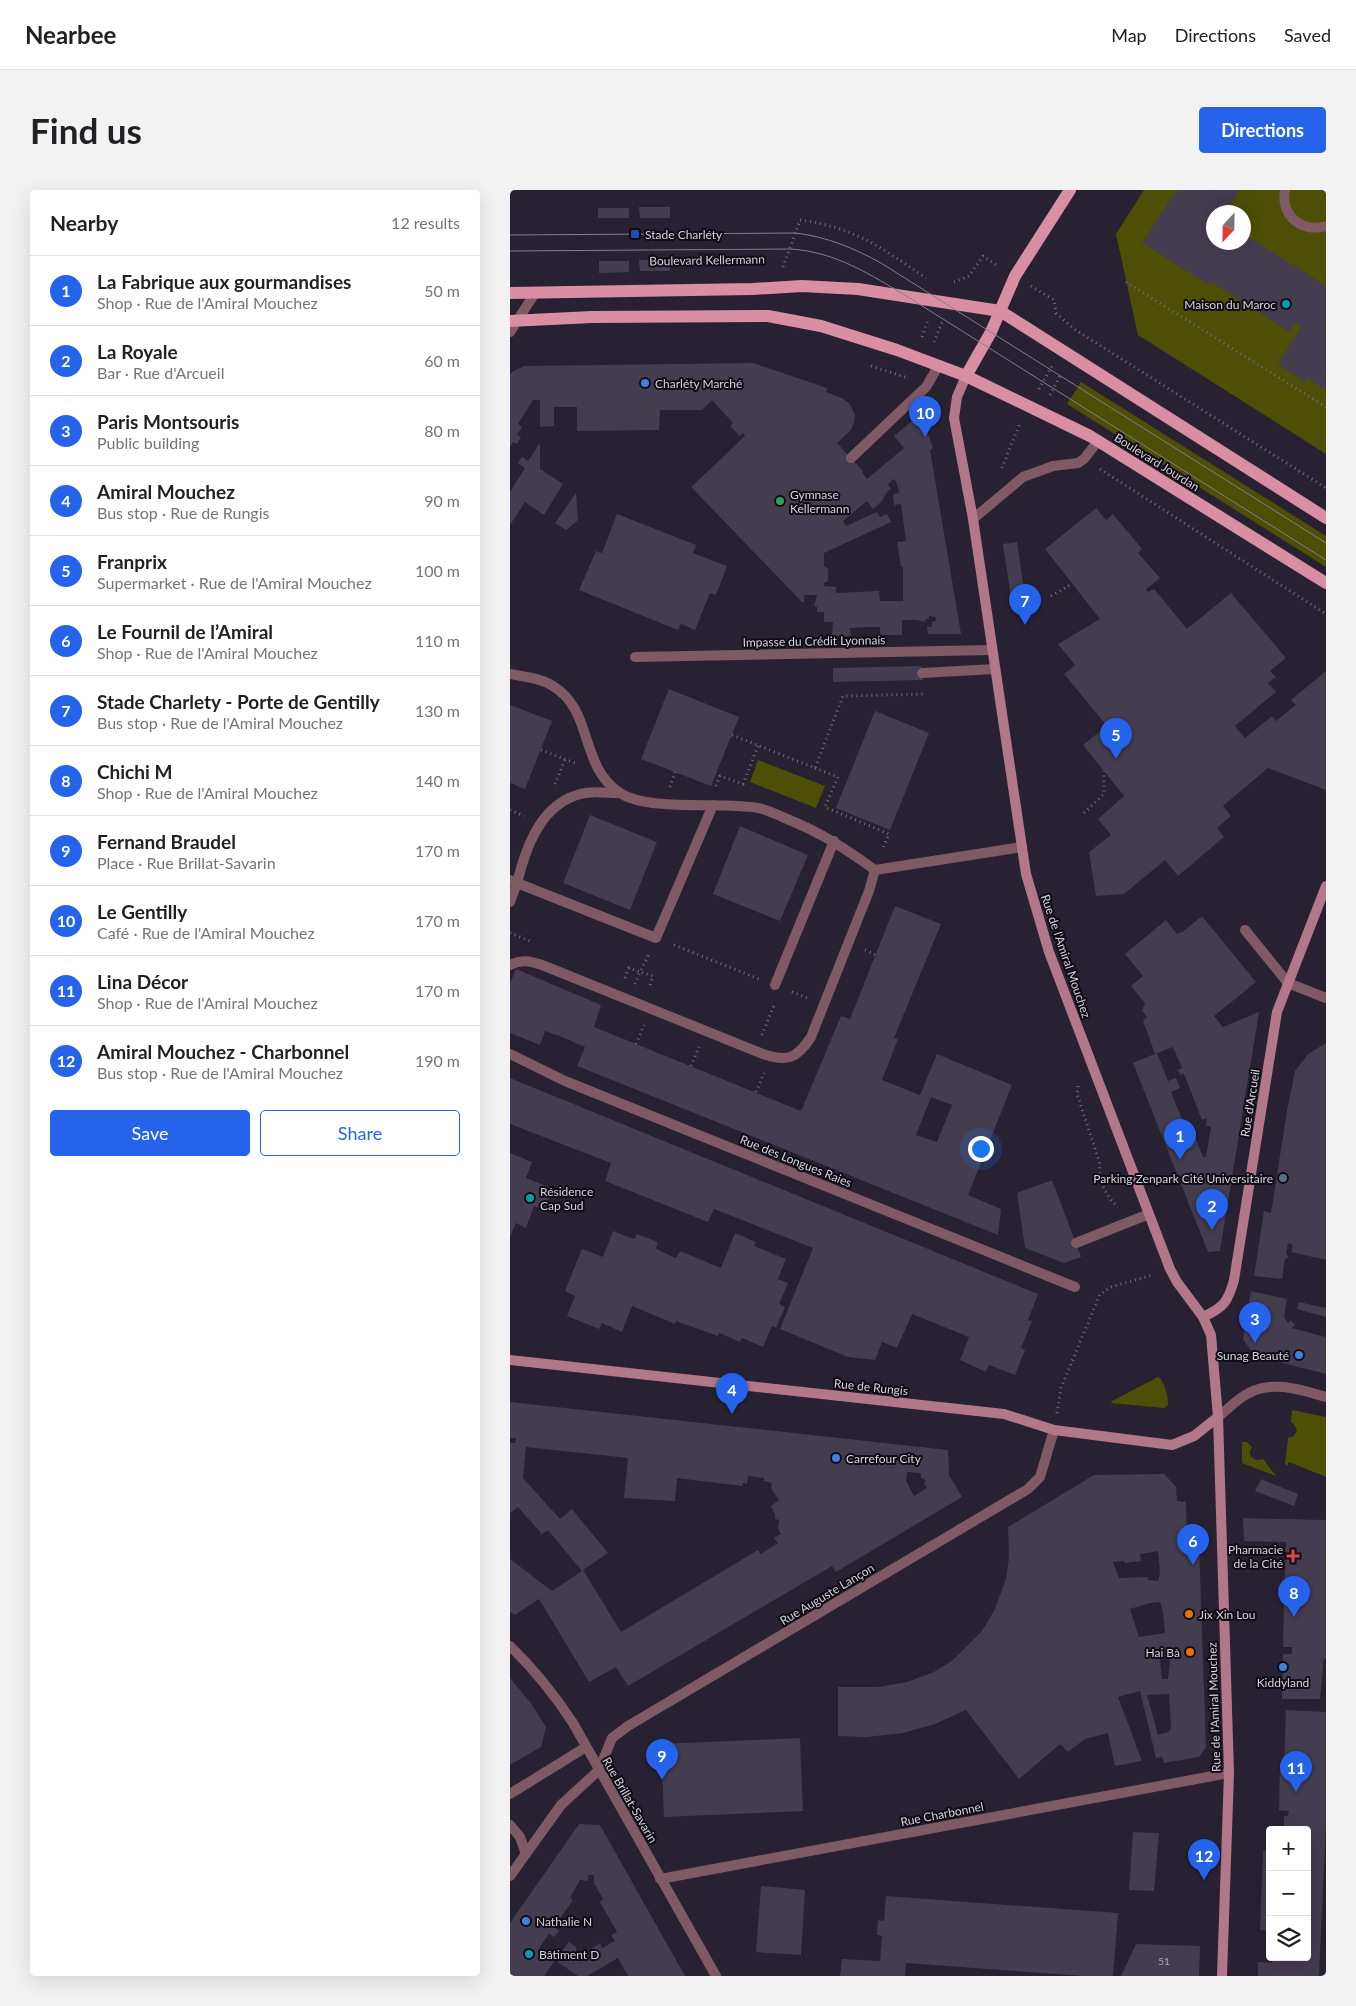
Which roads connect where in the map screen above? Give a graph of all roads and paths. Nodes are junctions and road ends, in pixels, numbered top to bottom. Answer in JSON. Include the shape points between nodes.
{"nodes":[{"id":1,"x":1070,"y":190,"type":"edge"},
{"id":2,"x":1285,"y":190,"type":"edge"},
{"id":3,"x":1326,"y":226,"type":"edge"},
{"id":4,"x":781,"y":272,"type":"dead end"},
{"id":5,"x":1015,"y":276,"type":"junction"},
{"id":6,"x":934,"y":279,"type":"dead end"},
{"id":7,"x":947,"y":282,"type":"dead end"},
{"id":8,"x":1126,"y":282,"type":"dead end"},
{"id":9,"x":510,"y":293,"type":"edge"},
{"id":10,"x":535,"y":293,"type":"junction"},
{"id":11,"x":1000,"y":311,"type":"junction"},
{"id":12,"x":928,"y":319,"type":"dead end"},
{"id":13,"x":512,"y":324,"type":"edge"},
{"id":14,"x":940,"y":327,"type":"dead end"},
{"id":15,"x":921,"y":340,"type":"dead end"},
{"id":16,"x":934,"y":344,"type":"dead end"},
{"id":17,"x":864,"y":363,"type":"dead end"},
{"id":18,"x":938,"y":364,"type":"junction"},
{"id":19,"x":1054,"y":364,"type":"dead end"},
{"id":20,"x":1064,"y":370,"type":"dead end"},
{"id":21,"x":966,"y":376,"type":"junction"},
{"id":22,"x":926,"y":387,"type":"junction"},
{"id":23,"x":1036,"y":394,"type":"dead end"},
{"id":24,"x":1047,"y":399,"type":"dead end"},
{"id":25,"x":1326,"y":407,"type":"edge"},
{"id":26,"x":1098,"y":441,"type":"junction"},
{"id":27,"x":851,"y":458,"type":"dead end"},
{"id":28,"x":1084,"y":459,"type":"junction"},
{"id":29,"x":1326,"y":488,"type":"edge"},
{"id":30,"x":1326,"y":518,"type":"edge"},
{"id":31,"x":973,"y":519,"type":"junction"},
{"id":32,"x":1326,"y":583,"type":"edge"},
{"id":33,"x":1072,"y":584,"type":"dead end"},
{"id":34,"x":1051,"y":596,"type":"dead end"},
{"id":35,"x":1326,"y":614,"type":"edge"},
{"id":36,"x":992,"y":650,"type":"junction"},
{"id":37,"x":635,"y":657,"type":"dead end"},
{"id":38,"x":995,"y":669,"type":"junction"},
{"id":39,"x":922,"y":673,"type":"dead end"},
{"id":40,"x":510,"y":674,"type":"edge"},
{"id":41,"x":925,"y":694,"type":"dead end"},
{"id":42,"x":732,"y":735,"type":"dead end"},
{"id":43,"x":758,"y":746,"type":"junction"},
{"id":44,"x":540,"y":750,"type":"dead end"},
{"id":45,"x":815,"y":768,"type":"junction"},
{"id":46,"x":599,"y":772,"type":"junction"},
{"id":47,"x":1104,"y":772,"type":"dead end"},
{"id":48,"x":716,"y":787,"type":"dead end"},
{"id":49,"x":620,"y":793,"type":"junction"},
{"id":50,"x":713,"y":805,"type":"junction"},
{"id":51,"x":1084,"y":813,"type":"dead end"},
{"id":52,"x":834,"y":840,"type":"junction"},
{"id":53,"x":1022,"y":847,"type":"junction"},
{"id":54,"x":875,"y":870,"type":"junction"},
{"id":55,"x":514,"y":882,"type":"edge"},
{"id":56,"x":1326,"y":886,"type":"edge"},
{"id":57,"x":510,"y":902,"type":"edge"},
{"id":58,"x":1244,"y":930,"type":"dead end"},
{"id":59,"x":510,"y":933,"type":"edge"},
{"id":60,"x":656,"y":938,"type":"junction"},
{"id":61,"x":536,"y":943,"type":"dead end"},
{"id":62,"x":510,"y":965,"type":"edge"},
{"id":63,"x":640,"y":972,"type":"junction"},
{"id":64,"x":616,"y":974,"type":"dead end"},
{"id":65,"x":637,"y":980,"type":"dead end"},
{"id":66,"x":1288,"y":983,"type":"junction"},
{"id":67,"x":778,"y":986,"type":"junction"},
{"id":68,"x":657,"y":993,"type":"dead end"},
{"id":69,"x":1326,"y":998,"type":"edge"},
{"id":70,"x":824,"y":1004,"type":"junction"},
{"id":71,"x":753,"y":1031,"type":"dead end"},
{"id":72,"x":510,"y":1054,"type":"edge"},
{"id":73,"x":1149,"y":1214,"type":"junction"},
{"id":74,"x":1076,"y":1243,"type":"dead end"},
{"id":75,"x":1170,"y":1269,"type":"junction"},
{"id":76,"x":1075,"y":1287,"type":"dead end"},
{"id":77,"x":1203,"y":1317,"type":"junction"},
{"id":78,"x":510,"y":1360,"type":"edge"},
{"id":79,"x":1326,"y":1397,"type":"edge"},
{"id":80,"x":1218,"y":1417,"type":"junction"},
{"id":81,"x":1054,"y":1430,"type":"junction"},
{"id":82,"x":510,"y":1646,"type":"edge"},
{"id":83,"x":586,"y":1747,"type":"junction"},
{"id":84,"x":599,"y":1770,"type":"junction"},
{"id":85,"x":1229,"y":1773,"type":"junction"},
{"id":86,"x":510,"y":1794,"type":"edge"},
{"id":87,"x":510,"y":1825,"type":"edge"},
{"id":88,"x":526,"y":1854,"type":"junction"},
{"id":89,"x":510,"y":1876,"type":"edge"},
{"id":90,"x":660,"y":1879,"type":"junction"},
{"id":91,"x":716,"y":1976,"type":"edge"},
{"id":92,"x":1222,"y":1976,"type":"edge"}],
"edges":[{"from":1,"to":5,"type":"main road"},
{"from":2,"to":3,"type":"street","via":[[1285,208],[1298,224],[1307,228]]},
{"from":4,"to":6,"type":"path","name":"Boulevard Kellermann","via":[[800,220],[850,231],[927,278]]},
{"from":5,"to":7,"type":"path","via":[[983,256],[969,276]]},
{"from":5,"to":11,"type":"main road"},
{"from":5,"to":29,"type":"path","via":[[1054,300],[1056,313],[1074,329]]},
{"from":8,"to":25,"type":"path"},
{"from":9,"to":10,"type":"main road"},
{"from":10,"to":11,"type":"main road","via":[[802,286],[858,289]]},
{"from":10,"to":13,"type":"street"},
{"from":11,"to":21,"type":"main road"},
{"from":11,"to":30,"type":"main road"},
{"from":12,"to":15,"type":"path"},
{"from":13,"to":18,"type":"main road","via":[[592,317],[768,316],[821,326]]},
{"from":14,"to":16,"type":"path"},
{"from":17,"to":22,"type":"path"},
{"from":18,"to":21,"type":"main road"},
{"from":18,"to":22,"type":"street"},
{"from":19,"to":23,"type":"path"},
{"from":20,"to":24,"type":"path"},
{"from":21,"to":26,"type":"main road","name":"Boulevard Jourdan"},
{"from":21,"to":31,"type":"street","name":"Rue de l'Amiral Mouchez","via":[[957,397],[954,418]]},
{"from":22,"to":27,"type":"street"},
{"from":26,"to":28,"type":"street"},
{"from":26,"to":32,"type":"main road","name":"Boulevard Jourdan"},
{"from":28,"to":31,"type":"street","via":[[1023,477]]},
{"from":28,"to":35,"type":"path"},
{"from":31,"to":36,"type":"street","name":"Rue de l'Amiral Mouchez"},
{"from":33,"to":34,"type":"path"},
{"from":36,"to":37,"type":"street","name":"Impasse du Crédit Lyonnais"},
{"from":36,"to":38,"type":"street","name":"Rue de l'Amiral Mouchez"},
{"from":38,"to":39,"type":"street"},
{"from":38,"to":53,"type":"street","name":"Rue de l'Amiral Mouchez"},
{"from":40,"to":46,"type":"street","via":[[537,679],[567,698],[582,722]]},
{"from":41,"to":45,"type":"path","via":[[843,696]]},
{"from":42,"to":43,"type":"path"},
{"from":43,"to":45,"type":"path"},
{"from":43,"to":48,"type":"path","via":[[743,784],[720,776]]},
{"from":44,"to":46,"type":"path"},
{"from":45,"to":54,"type":"path","via":[[838,777],[825,807],[889,834]]},
{"from":46,"to":49,"type":"street"},
{"from":47,"to":51,"type":"path","via":[[1104,794]]},
{"from":49,"to":50,"type":"street","via":[[663,804]]},
{"from":49,"to":55,"type":"street","via":[[579,794],[552,810],[540,822]]},
{"from":50,"to":52,"type":"street","via":[[764,810]]},
{"from":50,"to":60,"type":"street"},
{"from":52,"to":54,"type":"street"},
{"from":52,"to":67,"type":"street"},
{"from":53,"to":54,"type":"street"},
{"from":53,"to":73,"type":"street","name":"Rue de l'Amiral Mouchez","via":[[1026,874],[1049,952]]},
{"from":54,"to":70,"type":"street"},
{"from":55,"to":57,"type":"street"},
{"from":55,"to":60,"type":"street"},
{"from":56,"to":66,"type":"street","name":"Rue d'Arcueil"},
{"from":58,"to":66,"type":"street"},
{"from":59,"to":61,"type":"path"},
{"from":60,"to":63,"type":"path"},
{"from":60,"to":67,"type":"path"},
{"from":62,"to":70,"type":"street","via":[[527,960],[542,964],[779,1059],[791,1058],[803,1049]]},
{"from":63,"to":64,"type":"path","via":[[628,968],[625,978]]},
{"from":63,"to":65,"type":"path"},
{"from":63,"to":68,"type":"path","via":[[653,976],[648,989]]},
{"from":66,"to":69,"type":"street"},
{"from":66,"to":77,"type":"street","name":"Rue d'Arcueil","via":[[1274,1025],[1230,1296],[1221,1308]]},
{"from":67,"to":70,"type":"path"},
{"from":67,"to":71,"type":"path","via":[[762,1035]]},
{"from":72,"to":76,"type":"street","name":"Rue des Longues Raies","via":[[566,1081]]},
{"from":73,"to":74,"type":"street"},
{"from":73,"to":75,"type":"street","name":"Rue de l'Amiral Mouchez"},
{"from":75,"to":77,"type":"street","name":"Rue de l'Amiral Mouchez"},
{"from":75,"to":81,"type":"path","via":[[1111,1287],[1100,1294],[1061,1388]]},
{"from":77,"to":80,"type":"street","name":"Rue de l'Amiral Mouchez","via":[[1210,1335]]},
{"from":78,"to":81,"type":"street","name":"Rue de Rungis","via":[[1004,1414]]},
{"from":79,"to":80,"type":"street","via":[[1282,1386],[1268,1388],[1249,1393]]},
{"from":80,"to":81,"type":"street","name":"Rue de Rungis","via":[[1194,1436],[1172,1445]]},
{"from":80,"to":85,"type":"street","name":"Rue de l'Amiral Mouchez"},
{"from":81,"to":84,"type":"street","name":"Rue Auguste Lançon","via":[[1040,1477],[1028,1489],[628,1726],[612,1738]]},
{"from":82,"to":83,"type":"street","name":"Rue Brillat-Savarin","via":[[559,1701]]},
{"from":83,"to":84,"type":"street","name":"Rue Brillat-Savarin"},
{"from":83,"to":86,"type":"street"},
{"from":84,"to":88,"type":"street","via":[[561,1804]]},
{"from":84,"to":90,"type":"street","name":"Rue Brillat-Savarin"},
{"from":85,"to":90,"type":"street","name":"Rue Charbonnel"},
{"from":85,"to":92,"type":"street","name":"Rue de l'Amiral Mouchez"},
{"from":87,"to":88,"type":"street"},
{"from":88,"to":89,"type":"street"},
{"from":90,"to":91,"type":"street","name":"Rue Brillat-Savarin"}]}
